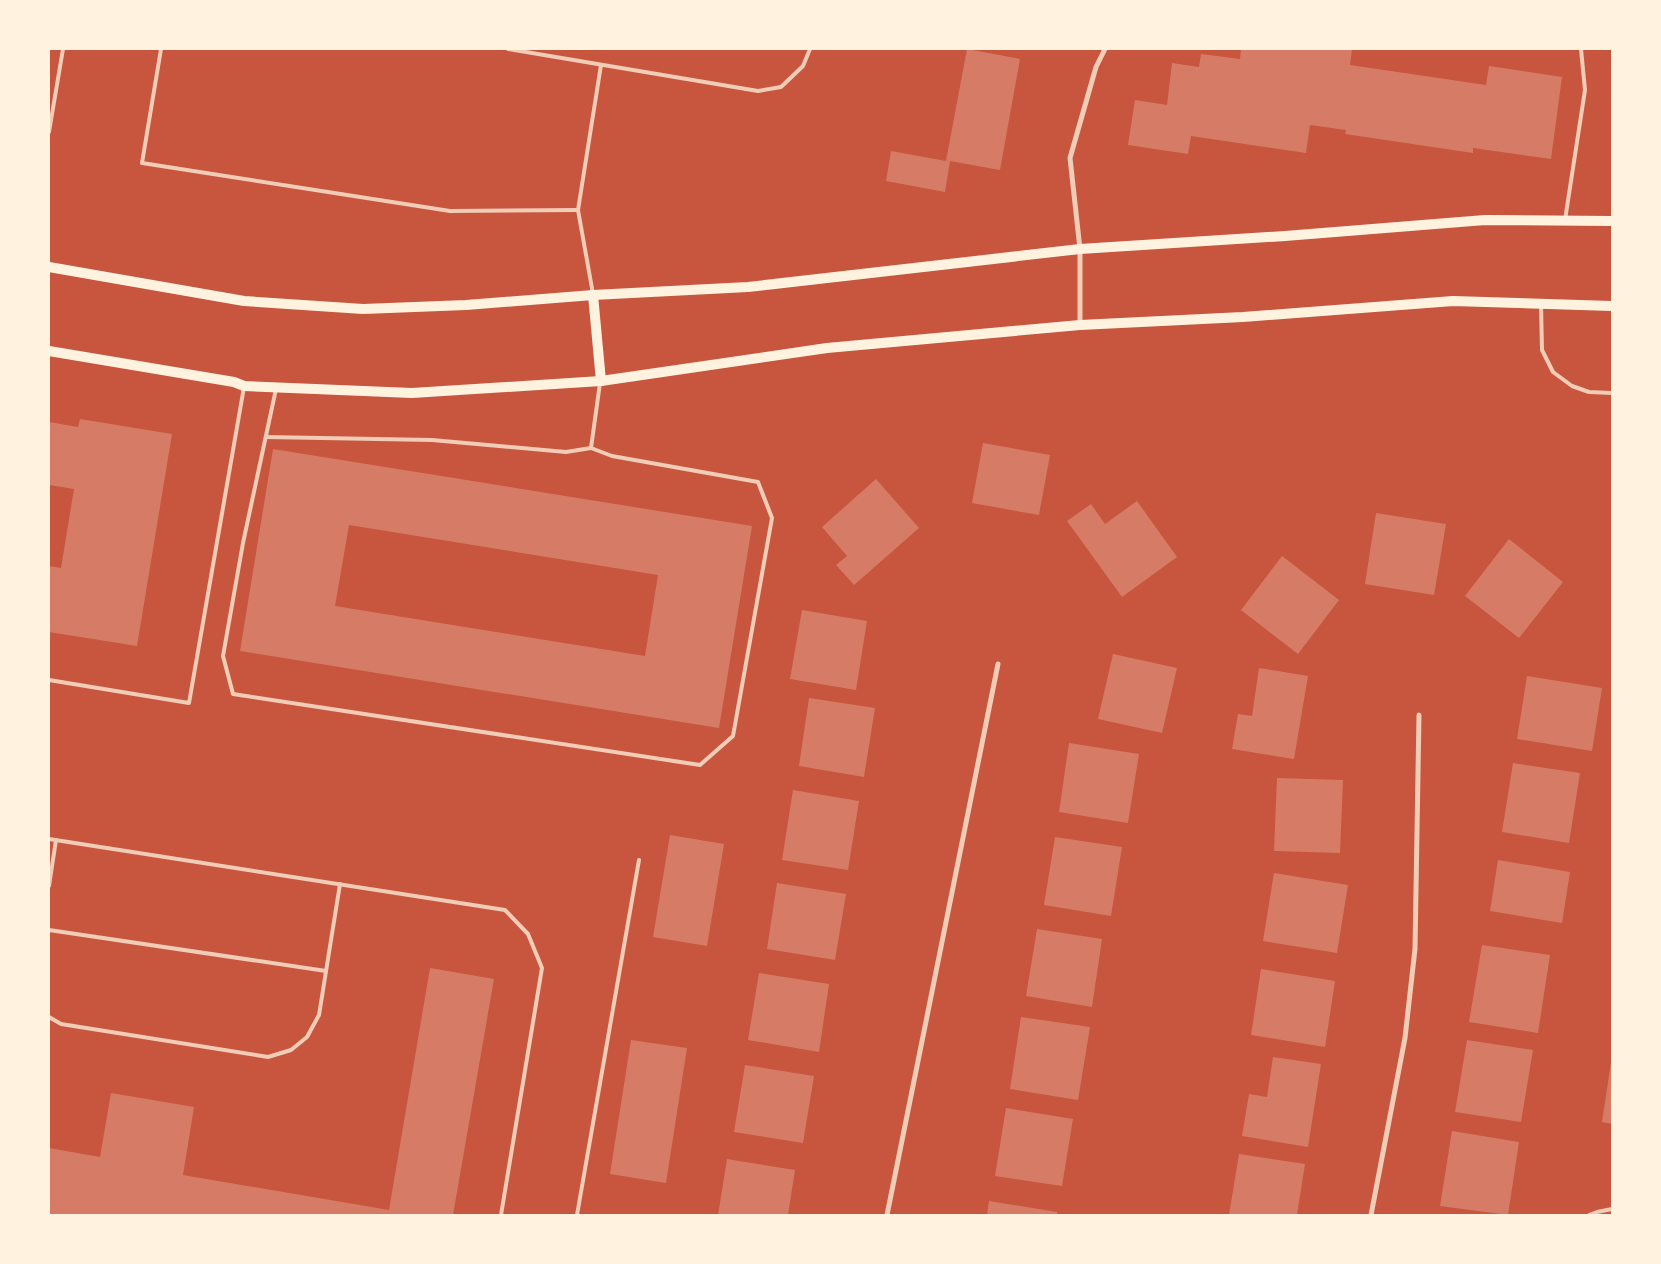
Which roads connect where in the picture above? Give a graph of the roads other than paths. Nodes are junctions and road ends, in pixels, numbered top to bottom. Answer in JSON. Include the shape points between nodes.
{"nodes":[{"id":1,"x":63,"y":49,"type":"edge"},
{"id":2,"x":161,"y":49,"type":"edge"},
{"id":3,"x":508,"y":49,"type":"edge"},
{"id":4,"x":810,"y":49,"type":"edge"},
{"id":5,"x":1104,"y":49,"type":"edge"},
{"id":6,"x":1581,"y":49,"type":"edge"},
{"id":7,"x":601,"y":65,"type":"junction"},
{"id":8,"x":49,"y":132,"type":"edge"},
{"id":9,"x":578,"y":210,"type":"junction"},
{"id":10,"x":1565,"y":221,"type":"junction"},
{"id":11,"x":1612,"y":221,"type":"edge"},
{"id":12,"x":1080,"y":249,"type":"junction"},
{"id":13,"x":49,"y":267,"type":"edge"},
{"id":14,"x":593,"y":295,"type":"junction"},
{"id":15,"x":1541,"y":303,"type":"junction"},
{"id":16,"x":1609,"y":303,"type":"edge"},
{"id":17,"x":1080,"y":325,"type":"junction"},
{"id":18,"x":49,"y":351,"type":"edge"},
{"id":19,"x":601,"y":381,"type":"junction"},
{"id":20,"x":244,"y":386,"type":"junction"},
{"id":21,"x":276,"y":387,"type":"junction"},
{"id":22,"x":1612,"y":393,"type":"edge"},
{"id":23,"x":266,"y":437,"type":"junction"},
{"id":24,"x":591,"y":448,"type":"junction"},
{"id":25,"x":998,"y":664,"type":"dead end"},
{"id":26,"x":49,"y":680,"type":"edge"},
{"id":27,"x":1419,"y":716,"type":"dead end"},
{"id":28,"x":49,"y":839,"type":"edge"},
{"id":29,"x":56,"y":840,"type":"junction"},
{"id":30,"x":639,"y":860,"type":"dead end"},
{"id":31,"x":340,"y":884,"type":"junction"},
{"id":32,"x":49,"y":886,"type":"edge"},
{"id":33,"x":49,"y":930,"type":"edge"},
{"id":34,"x":326,"y":971,"type":"junction"},
{"id":35,"x":49,"y":1017,"type":"edge"},
{"id":36,"x":1612,"y":1209,"type":"edge"},
{"id":37,"x":501,"y":1215,"type":"edge"},
{"id":38,"x":577,"y":1215,"type":"edge"},
{"id":39,"x":887,"y":1215,"type":"edge"},
{"id":40,"x":1371,"y":1215,"type":"edge"},
{"id":41,"x":1589,"y":1215,"type":"edge"}],
"edges":[{"from":1,"to":8,"type":"lane"},
{"from":2,"to":9,"type":"lane","via":[[142,163],[450,211]]},
{"from":3,"to":7,"type":"lane"},
{"from":4,"to":7,"type":"lane","via":[[803,66],[781,87],[758,91]]},
{"from":5,"to":12,"type":"street","via":[[1070,158]]},
{"from":6,"to":10,"type":"lane","via":[[1585,90]]},
{"from":7,"to":9,"type":"lane"},
{"from":9,"to":14,"type":"lane"},
{"from":10,"to":11,"type":"main road"},
{"from":10,"to":12,"type":"main road","via":[[1485,220]]},
{"from":12,"to":14,"type":"main road","via":[[748,286]]},
{"from":12,"to":17,"type":"street"},
{"from":13,"to":14,"type":"main road","via":[[244,301],[363,309]]},
{"from":14,"to":19,"type":"main road"},
{"from":15,"to":16,"type":"main road"},
{"from":15,"to":17,"type":"main road","via":[[1453,301]]},
{"from":15,"to":22,"type":"lane","via":[[1542,350],[1553,372],[1572,386],[1589,392]]},
{"from":17,"to":19,"type":"main road","via":[[828,348]]},
{"from":18,"to":20,"type":"main road"},
{"from":19,"to":21,"type":"main road","via":[[412,393]]},
{"from":19,"to":24,"type":"lane"},
{"from":20,"to":21,"type":"main road"},
{"from":20,"to":26,"type":"lane","via":[[189,703]]},
{"from":21,"to":23,"type":"lane"},
{"from":23,"to":24,"type":"lane","via":[[432,440],[566,452]]},
{"from":23,"to":24,"type":"lane","via":[[223,656],[233,694],[700,765],[733,736],[772,518],[758,482],[612,456]]},
{"from":25,"to":39,"type":"street"},
{"from":27,"to":40,"type":"street","via":[[1415,949],[1405,1038]]},
{"from":28,"to":29,"type":"lane"},
{"from":29,"to":31,"type":"lane"},
{"from":29,"to":32,"type":"lane"},
{"from":30,"to":38,"type":"lane"},
{"from":31,"to":34,"type":"lane"},
{"from":31,"to":37,"type":"lane","via":[[505,910],[528,934],[542,968]]},
{"from":33,"to":34,"type":"lane"},
{"from":34,"to":35,"type":"lane","via":[[319,1015],[307,1037],[291,1050],[268,1057],[61,1024]]},
{"from":36,"to":41,"type":"lane"}]}
